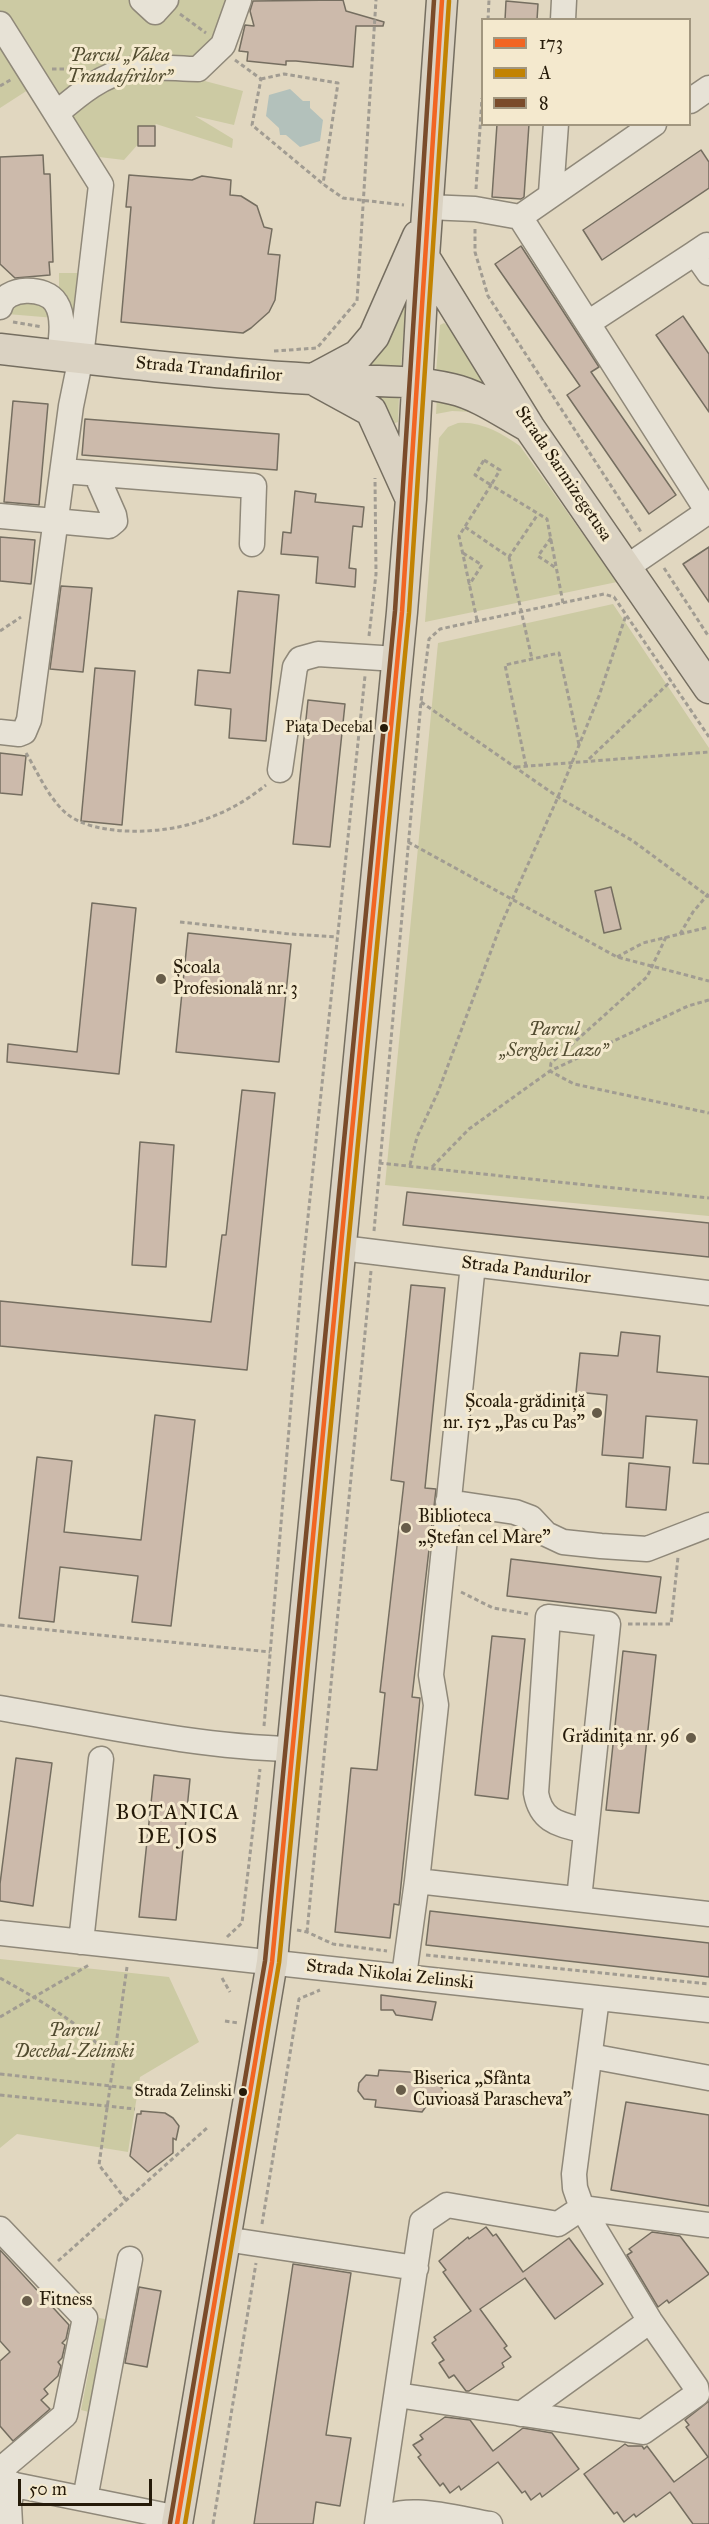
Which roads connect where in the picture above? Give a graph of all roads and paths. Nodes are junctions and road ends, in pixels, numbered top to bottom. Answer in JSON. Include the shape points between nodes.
{"nodes":[{"id":1,"x":239,"y":0,"type":"edge"},
{"id":2,"x":376,"y":0,"type":"edge"},
{"id":3,"x":442,"y":0,"type":"edge"},
{"id":4,"x":489,"y":0,"type":"edge"},
{"id":5,"x":564,"y":0,"type":"edge"},
{"id":6,"x":157,"y":1,"type":"edge"},
{"id":7,"x":488,"y":18,"type":"edge"},
{"id":8,"x":563,"y":18,"type":"edge"},
{"id":9,"x":0,"y":24,"type":"edge"},
{"id":10,"x":223,"y":45,"type":"junction"},
{"id":11,"x":261,"y":79,"type":"junction"},
{"id":12,"x":709,"y":88,"type":"edge"},
{"id":13,"x":691,"y":100,"type":"edge"},
{"id":14,"x":57,"y":113,"type":"junction"},
{"id":15,"x":556,"y":126,"type":"edge"},
{"id":16,"x":651,"y":126,"type":"edge"},
{"id":17,"x":323,"y":184,"type":"junction"},
{"id":18,"x":551,"y":194,"type":"junction"},
{"id":19,"x":364,"y":201,"type":"junction"},
{"id":20,"x":427,"y":211,"type":"junction"},
{"id":21,"x":520,"y":217,"type":"junction"},
{"id":22,"x":702,"y":248,"type":"edge"},
{"id":23,"x":424,"y":256,"type":"junction"},
{"id":24,"x":709,"y":273,"type":"edge"},
{"id":25,"x":488,"y":296,"type":"dead end"},
{"id":26,"x":0,"y":307,"type":"edge"},
{"id":27,"x":588,"y":323,"type":"junction"},
{"id":28,"x":1,"y":343,"type":"edge"},
{"id":29,"x":264,"y":352,"type":"dead end"},
{"id":30,"x":70,"y":356,"type":"junction"},
{"id":31,"x":312,"y":379,"type":"junction"},
{"id":32,"x":418,"y":383,"type":"junction"},
{"id":33,"x":529,"y":427,"type":"junction"},
{"id":34,"x":63,"y":471,"type":"junction"},
{"id":35,"x":96,"y":474,"type":"junction"},
{"id":36,"x":375,"y":474,"type":"dead end"},
{"id":37,"x":491,"y":485,"type":"junction"},
{"id":38,"x":411,"y":500,"type":"junction"},
{"id":39,"x":708,"y":511,"type":"edge"},
{"id":40,"x":538,"y":514,"type":"junction"},
{"id":41,"x":0,"y":516,"type":"edge"},
{"id":42,"x":57,"y":521,"type":"junction"},
{"id":43,"x":465,"y":526,"type":"junction"},
{"id":44,"x":551,"y":538,"type":"junction"},
{"id":45,"x":252,"y":544,"type":"dead end"},
{"id":46,"x":652,"y":549,"type":"junction"},
{"id":47,"x":463,"y":553,"type":"junction"},
{"id":48,"x":509,"y":557,"type":"junction"},
{"id":49,"x":627,"y":567,"type":"junction"},
{"id":50,"x":556,"y":568,"type":"junction"},
{"id":51,"x":469,"y":585,"type":"junction"},
{"id":52,"x":563,"y":603,"type":"junction"},
{"id":53,"x":521,"y":611,"type":"junction"},
{"id":54,"x":626,"y":615,"type":"junction"},
{"id":55,"x":477,"y":620,"type":"junction"},
{"id":56,"x":709,"y":637,"type":"edge"},
{"id":57,"x":367,"y":657,"type":"junction"},
{"id":58,"x":397,"y":659,"type":"junction"},
{"id":59,"x":532,"y":659,"type":"junction"},
{"id":60,"x":671,"y":681,"type":"junction"},
{"id":61,"x":709,"y":688,"type":"edge"},
{"id":62,"x":421,"y":702,"type":"junction"},
{"id":63,"x":10,"y":733,"type":"edge"},
{"id":64,"x":709,"y":737,"type":"edge"},
{"id":65,"x":579,"y":745,"type":"junction"},
{"id":66,"x":709,"y":752,"type":"edge"},
{"id":67,"x":588,"y":760,"type":"junction"},
{"id":68,"x":572,"y":761,"type":"junction"},
{"id":69,"x":526,"y":766,"type":"junction"},
{"id":70,"x":514,"y":767,"type":"junction"},
{"id":71,"x":280,"y":770,"type":"joint"},
{"id":72,"x":558,"y":797,"type":"junction"},
{"id":73,"x":408,"y":842,"type":"junction"},
{"id":74,"x":709,"y":895,"type":"edge"},
{"id":75,"x":513,"y":900,"type":"junction"},
{"id":76,"x":180,"y":922,"type":"dead end"},
{"id":77,"x":709,"y":927,"type":"edge"},
{"id":78,"x":680,"y":934,"type":"junction"},
{"id":79,"x":338,"y":937,"type":"junction"},
{"id":80,"x":666,"y":937,"type":"junction"},
{"id":81,"x":617,"y":957,"type":"junction"},
{"id":82,"x":654,"y":966,"type":"junction"},
{"id":83,"x":709,"y":981,"type":"edge"},
{"id":84,"x":709,"y":1000,"type":"edge"},
{"id":85,"x":550,"y":1071,"type":"junction"},
{"id":86,"x":709,"y":1113,"type":"edge"},
{"id":87,"x":380,"y":1163,"type":"junction"},
{"id":88,"x":410,"y":1165,"type":"junction"},
{"id":89,"x":432,"y":1167,"type":"junction"},
{"id":90,"x":709,"y":1198,"type":"edge"},
{"id":91,"x":342,"y":1248,"type":"junction"},
{"id":92,"x":373,"y":1252,"type":"junction"},
{"id":93,"x":473,"y":1264,"type":"junction"},
{"id":94,"x":709,"y":1293,"type":"edge"},
{"id":95,"x":448,"y":1502,"type":"junction"},
{"id":96,"x":709,"y":1526,"type":"edge"},
{"id":97,"x":681,"y":1537,"type":"junction"},
{"id":98,"x":441,"y":1582,"type":"junction"},
{"id":99,"x":548,"y":1617,"type":"junction"},
{"id":100,"x":608,"y":1624,"type":"junction"},
{"id":101,"x":0,"y":1625,"type":"edge"},
{"id":102,"x":270,"y":1652,"type":"junction"},
{"id":103,"x":0,"y":1708,"type":"edge"},
{"id":104,"x":262,"y":1749,"type":"junction"},
{"id":105,"x":293,"y":1749,"type":"junction"},
{"id":106,"x":101,"y":1759,"type":"dead end"},
{"id":107,"x":585,"y":1831,"type":"junction"},
{"id":108,"x":417,"y":1881,"type":"junction"},
{"id":109,"x":579,"y":1899,"type":"junction"},
{"id":110,"x":709,"y":1914,"type":"edge"},
{"id":111,"x":0,"y":1934,"type":"edge"},
{"id":112,"x":221,"y":1942,"type":"dead end"},
{"id":113,"x":86,"y":1953,"type":"junction"},
{"id":114,"x":272,"y":1962,"type":"junction"},
{"id":115,"x":405,"y":1965,"type":"junction"},
{"id":116,"x":127,"y":1967,"type":"dead end"},
{"id":117,"x":0,"y":1978,"type":"edge"},
{"id":118,"x":709,"y":1984,"type":"edge"},
{"id":119,"x":328,"y":1986,"type":"dead end"},
{"id":120,"x":34,"y":1997,"type":"junction"},
{"id":121,"x":597,"y":1998,"type":"junction"},
{"id":122,"x":299,"y":1999,"type":"dead end"},
{"id":123,"x":709,"y":2010,"type":"edge"},
{"id":124,"x":0,"y":2017,"type":"edge"},
{"id":125,"x":590,"y":2056,"type":"junction"},
{"id":126,"x":112,"y":2060,"type":"junction"},
{"id":127,"x":0,"y":2074,"type":"edge"},
{"id":128,"x":709,"y":2078,"type":"edge"},
{"id":129,"x":108,"y":2086,"type":"junction"},
{"id":130,"x":138,"y":2089,"type":"dead end"},
{"id":131,"x":0,"y":2095,"type":"edge"},
{"id":132,"x":107,"y":2106,"type":"junction"},
{"id":133,"x":135,"y":2109,"type":"dead end"},
{"id":134,"x":207,"y":2128,"type":"dead end"},
{"id":135,"x":126,"y":2200,"type":"junction"},
{"id":136,"x":582,"y":2208,"type":"junction"},
{"id":137,"x":709,"y":2225,"type":"edge"},
{"id":138,"x":0,"y":2229,"type":"edge"},
{"id":139,"x":225,"y":2239,"type":"junction"},
{"id":140,"x":130,"y":2259,"type":"dead end"},
{"id":141,"x":416,"y":2268,"type":"junction"},
{"id":142,"x":43,"y":2274,"type":"junction"},
{"id":143,"x":650,"y":2321,"type":"junction"},
{"id":144,"x":397,"y":2396,"type":"junction"},
{"id":145,"x":522,"y":2414,"type":"junction"},
{"id":146,"x":4,"y":2479,"type":"edge"},
{"id":147,"x":85,"y":2499,"type":"junction"},
{"id":148,"x":177,"y":2521,"type":"edge"},
{"id":149,"x":10,"y":2524,"type":"edge"},
{"id":150,"x":377,"y":2524,"type":"edge"},
{"id":151,"x":490,"y":2524,"type":"edge"}],
"edges":[{"from":1,"to":10,"type":"street"},
{"from":2,"to":19,"type":"path"},
{"from":3,"to":20,"type":"main road"},
{"from":4,"to":7,"type":"path"},
{"from":5,"to":8,"type":"street"},
{"from":6,"to":10,"type":"path"},
{"from":9,"to":14,"type":"street"},
{"from":10,"to":11,"type":"path","via":[[227,54]]},
{"from":10,"to":14,"type":"street","via":[[198,69],[134,68],[114,74],[82,91]]},
{"from":11,"to":17,"type":"path","via":[[252,125]]},
{"from":11,"to":17,"type":"path","via":[[284,74],[338,83]]},
{"from":12,"to":13,"type":"street"},
{"from":14,"to":30,"type":"street","via":[[101,185]]},
{"from":15,"to":18,"type":"street"},
{"from":16,"to":18,"type":"street"},
{"from":17,"to":19,"type":"path","via":[[344,198]]},
{"from":18,"to":21,"type":"street"},
{"from":19,"to":20,"type":"path"},
{"from":19,"to":29,"type":"path","via":[[357,301],[317,348]]},
{"from":20,"to":21,"type":"street","via":[[475,209]]},
{"from":20,"to":23,"type":"main road"},
{"from":20,"to":31,"type":"main road","via":[[374,336],[358,355]]},
{"from":21,"to":27,"type":"street"},
{"from":22,"to":24,"type":"street"},
{"from":22,"to":27,"type":"street"},
{"from":23,"to":32,"type":"main road"},
{"from":23,"to":33,"type":"main road","name":"Strada Sarmizegetusa"},
{"from":25,"to":46,"type":"path"},
{"from":26,"to":30,"type":"street","via":[[13,292],[44,293],[52,298],[58,306]]},
{"from":27,"to":39,"type":"street"},
{"from":28,"to":30,"type":"main road","name":"Strada Trandafirilor"},
{"from":30,"to":31,"type":"main road","name":"Strada Trandafirilor"},
{"from":30,"to":34,"type":"street","via":[[71,406]]},
{"from":31,"to":32,"type":"main road","name":"Strada Trandafirilor"},
{"from":31,"to":38,"type":"main road","via":[[371,411]]},
{"from":32,"to":33,"type":"main road","name":"Strada Trandafirilor","via":[[454,389]]},
{"from":32,"to":38,"type":"main road"},
{"from":33,"to":49,"type":"main road","name":"Strada Sarmizegetusa"},
{"from":34,"to":35,"type":"street"},
{"from":34,"to":42,"type":"street"},
{"from":35,"to":42,"type":"street","via":[[114,515],[112,525]]},
{"from":35,"to":45,"type":"street","via":[[254,486]]},
{"from":36,"to":57,"type":"path","via":[[376,574]]},
{"from":37,"to":37,"type":"path","via":[[500,470],[484,460],[475,475]]},
{"from":37,"to":40,"type":"path"},
{"from":37,"to":43,"type":"path"},
{"from":38,"to":58,"type":"main road"},
{"from":39,"to":46,"type":"street"},
{"from":40,"to":44,"type":"path","via":[[547,519]]},
{"from":40,"to":48,"type":"path"},
{"from":41,"to":42,"type":"street"},
{"from":42,"to":63,"type":"street","via":[[31,709],[27,727]]},
{"from":43,"to":47,"type":"path","via":[[459,536]]},
{"from":43,"to":48,"type":"path"},
{"from":44,"to":50,"type":"path"},
{"from":44,"to":50,"type":"path","via":[[538,556]]},
{"from":46,"to":49,"type":"street"},
{"from":46,"to":56,"type":"path"},
{"from":47,"to":51,"type":"path"},
{"from":47,"to":51,"type":"path","via":[[482,565]]},
{"from":48,"to":53,"type":"path"},
{"from":49,"to":61,"type":"main road","name":"Strada Sarmizegetusa"},
{"from":50,"to":52,"type":"path"},
{"from":51,"to":55,"type":"path"},
{"from":52,"to":53,"type":"path"},
{"from":52,"to":54,"type":"path","via":[[604,594],[614,597]]},
{"from":53,"to":55,"type":"path"},
{"from":53,"to":59,"type":"path"},
{"from":54,"to":60,"type":"path"},
{"from":54,"to":65,"type":"path"},
{"from":55,"to":62,"type":"path","via":[[441,628],[429,639]]},
{"from":57,"to":58,"type":"street"},
{"from":57,"to":71,"type":"street","via":[[318,654],[300,660],[295,667]]},
{"from":57,"to":79,"type":"path"},
{"from":58,"to":91,"type":"main road"},
{"from":59,"to":65,"type":"path","via":[[559,653]]},
{"from":59,"to":69,"type":"path","via":[[505,665]]},
{"from":60,"to":64,"type":"path"},
{"from":60,"to":67,"type":"path"},
{"from":62,"to":70,"type":"path"},
{"from":62,"to":73,"type":"path"},
{"from":63,"to":71,"type":"path","via":[[26,751],[51,796],[66,814],[86,826],[141,830],[195,823],[246,800]]},
{"from":65,"to":68,"type":"path"},
{"from":66,"to":67,"type":"path"},
{"from":67,"to":68,"type":"path"},
{"from":68,"to":69,"type":"path"},
{"from":68,"to":72,"type":"path"},
{"from":69,"to":70,"type":"path"},
{"from":70,"to":72,"type":"path"},
{"from":72,"to":74,"type":"path","via":[[633,841]]},
{"from":72,"to":75,"type":"path"},
{"from":73,"to":75,"type":"path"},
{"from":73,"to":87,"type":"path"},
{"from":74,"to":78,"type":"path"},
{"from":75,"to":81,"type":"path"},
{"from":75,"to":88,"type":"path","via":[[417,1137]]},
{"from":76,"to":79,"type":"path"},
{"from":77,"to":78,"type":"path"},
{"from":78,"to":80,"type":"path"},
{"from":79,"to":102,"type":"path","via":[[302,1274]]},
{"from":80,"to":81,"type":"path","via":[[643,943]]},
{"from":80,"to":82,"type":"path"},
{"from":81,"to":82,"type":"path"},
{"from":82,"to":83,"type":"path"},
{"from":82,"to":85,"type":"path","via":[[636,988],[551,1063]]},
{"from":84,"to":85,"type":"path","via":[[688,1006]]},
{"from":85,"to":86,"type":"path","via":[[574,1084]]},
{"from":85,"to":89,"type":"path","via":[[469,1128]]},
{"from":87,"to":88,"type":"path"},
{"from":87,"to":92,"type":"path"},
{"from":88,"to":89,"type":"path"},
{"from":89,"to":90,"type":"path"},
{"from":91,"to":92,"type":"street","name":"Strada Pandurilor"},
{"from":91,"to":105,"type":"main road"},
{"from":92,"to":93,"type":"street","name":"Strada Pandurilor"},
{"from":92,"to":115,"type":"path","via":[[307,1932],[333,1944]]},
{"from":93,"to":94,"type":"street","name":"Strada Pandurilor"},
{"from":93,"to":95,"type":"street"},
{"from":95,"to":97,"type":"street","via":[[523,1515],[563,1542],[647,1549]]},
{"from":95,"to":98,"type":"street"},
{"from":96,"to":97,"type":"street"},
{"from":97,"to":100,"type":"path","via":[[671,1624]]},
{"from":98,"to":99,"type":"path","via":[[493,1608]]},
{"from":98,"to":108,"type":"street","via":[[431,1675],[436,1706]]},
{"from":99,"to":100,"type":"street"},
{"from":99,"to":107,"type":"street","via":[[538,1806],[557,1823]]},
{"from":100,"to":107,"type":"street"},
{"from":101,"to":102,"type":"path"},
{"from":102,"to":104,"type":"path"},
{"from":103,"to":104,"type":"street"},
{"from":104,"to":105,"type":"street"},
{"from":104,"to":112,"type":"path","via":[[242,1923]]},
{"from":105,"to":114,"type":"main road"},
{"from":106,"to":113,"type":"street"},
{"from":107,"to":109,"type":"street"},
{"from":108,"to":109,"type":"street"},
{"from":108,"to":115,"type":"street"},
{"from":109,"to":110,"type":"street"},
{"from":111,"to":113,"type":"street","name":"Strada Nikolai Zelinski"},
{"from":113,"to":114,"type":"street","name":"Strada Nikolai Zelinski"},
{"from":113,"to":120,"type":"path"},
{"from":114,"to":115,"type":"street","name":"Strada Nikolai Zelinski"},
{"from":114,"to":139,"type":"main road"},
{"from":115,"to":118,"type":"path"},
{"from":115,"to":121,"type":"street","name":"Strada Nikolai Zelinski"},
{"from":116,"to":126,"type":"path"},
{"from":117,"to":120,"type":"path"},
{"from":119,"to":122,"type":"path"},
{"from":120,"to":124,"type":"path"},
{"from":120,"to":126,"type":"path","via":[[75,2023]]},
{"from":121,"to":123,"type":"street","name":"Strada Nikolai Zelinski"},
{"from":121,"to":125,"type":"street"},
{"from":125,"to":128,"type":"street"},
{"from":125,"to":136,"type":"street","via":[[574,2174]]},
{"from":126,"to":129,"type":"path"},
{"from":127,"to":129,"type":"path"},
{"from":129,"to":130,"type":"path"},
{"from":129,"to":132,"type":"path"},
{"from":131,"to":132,"type":"path"},
{"from":132,"to":133,"type":"path"},
{"from":132,"to":135,"type":"path","via":[[99,2165]]},
{"from":134,"to":135,"type":"path"},
{"from":135,"to":142,"type":"path"},
{"from":136,"to":137,"type":"street"},
{"from":136,"to":141,"type":"street","via":[[558,2224],[447,2205],[422,2222]]},
{"from":136,"to":143,"type":"street"},
{"from":138,"to":142,"type":"street"},
{"from":139,"to":141,"type":"street"},
{"from":139,"to":148,"type":"main road"},
{"from":140,"to":147,"type":"street"},
{"from":141,"to":144,"type":"street"},
{"from":142,"to":146,"type":"street","via":[[85,2318],[65,2415]]},
{"from":143,"to":145,"type":"street"},
{"from":143,"to":145,"type":"street","via":[[696,2387],[695,2397],[643,2432]]},
{"from":144,"to":145,"type":"street"},
{"from":144,"to":150,"type":"street"},
{"from":146,"to":147,"type":"street"},
{"from":146,"to":149,"type":"street"},
{"from":147,"to":148,"type":"street"},
{"from":150,"to":151,"type":"street","via":[[394,2513],[410,2511]]}]}
